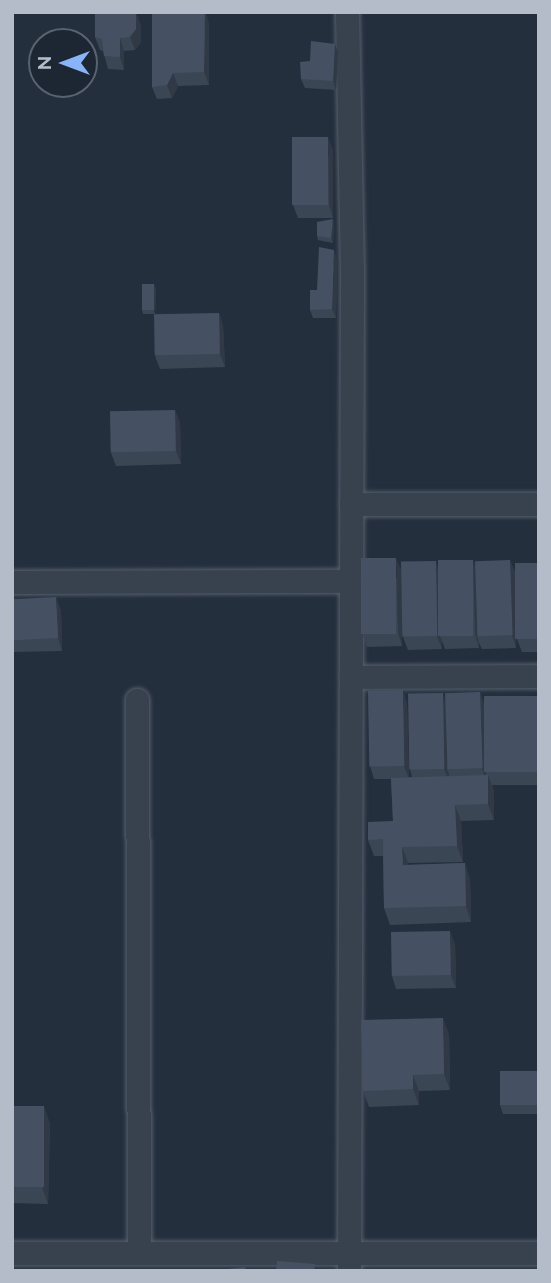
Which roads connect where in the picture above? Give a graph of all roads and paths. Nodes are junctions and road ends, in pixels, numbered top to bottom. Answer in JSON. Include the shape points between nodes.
{"nodes":[{"id":1,"x":347,"y":12,"type":"edge"},
{"id":2,"x":351,"y":504,"type":"junction"},
{"id":3,"x":539,"y":504,"type":"edge"},
{"id":4,"x":350,"y":581,"type":"junction"},
{"id":5,"x":12,"y":582,"type":"edge"},
{"id":6,"x":539,"y":676,"type":"edge"},
{"id":7,"x":352,"y":677,"type":"junction"},
{"id":8,"x":137,"y":700,"type":"dead end"},
{"id":9,"x":12,"y":1252,"type":"edge"},
{"id":10,"x":139,"y":1252,"type":"junction"},
{"id":11,"x":539,"y":1254,"type":"edge"},
{"id":12,"x":349,"y":1263,"type":"edge"}],
"edges":[{"from":1,"to":2,"type":"street"},
{"from":2,"to":3,"type":"street"},
{"from":2,"to":4,"type":"street"},
{"from":4,"to":5,"type":"street"},
{"from":4,"to":7,"type":"street"},
{"from":6,"to":7,"type":"street"},
{"from":7,"to":12,"type":"street"},
{"from":8,"to":10,"type":"street"},
{"from":9,"to":10,"type":"street"},
{"from":10,"to":12,"type":"street"},
{"from":11,"to":12,"type":"street"}]}
